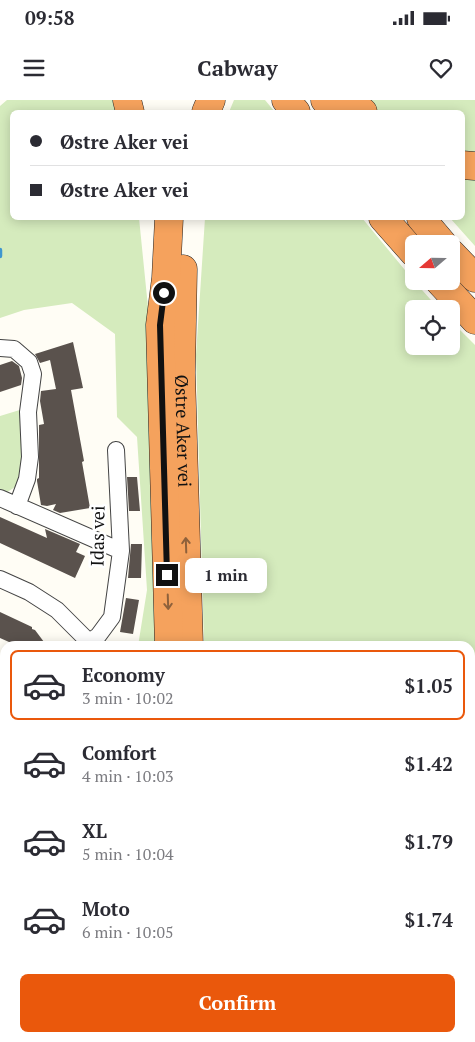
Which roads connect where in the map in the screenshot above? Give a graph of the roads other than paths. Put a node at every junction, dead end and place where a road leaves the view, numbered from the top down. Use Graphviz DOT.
graph roads {
  1 [pos="286,100"];
  2 [pos="325,100"];
  3 [pos="349,100"];
  4 [pos="294,110"];
  5 [pos="333,110"];
  6 [pos="361,110"];
  7 [pos="149,220"];
  8 [pos="169,220"];
  9 [pos="186,220"];
  10 [pos="385,220"];
  11 [pos="423,220"];
  12 [pos="435,235"];
  13 [pos="405,243"];
  14 [pos="460,262"];
  15 [pos="475,278"];
  16 [pos="447,290"];
  17 [pos="475,320"];
  18 [pos="160,325"];
  19 [pos="0,348"];
  20 [pos="116,450"];
  21 [pos="0,498"];
  22 [pos="17,506"];
  23 [pos="122,550"];
  24 [pos="0,579"];
  25 [pos="87,641"];
  26 [pos="93,641"];
  27 [pos="169,641"];
  28 [pos="189,641"];
  1 -- 4 [label="highway"];
  2 -- 5 [label="highway"];
  3 -- 6 [label="highway"];
  7 -- 18 [label="highway"];
  8 -- 18 [label="highway, Østre Aker vei"];
  28 -- 9 [label="highway, Østre Aker vei, one-way"];
  10 -- 13 [label="highway"];
  11 -- 12 [label="highway"];
  14 -- 15 [label="highway"];
  16 -- 17 [label="highway"];
  18 -- 27 [label="highway, Østre Aker vei, one-way"];
  19 -- 22 [label="street"];
  20 -- 23 [label="street, Idas vei"];
  21 -- 22 [label="street"];
  22 -- 23 [label="street"];
  23 -- 26 [label="street, Idas vei"];
  24 -- 25 [label="street, Idas vei"];
}
